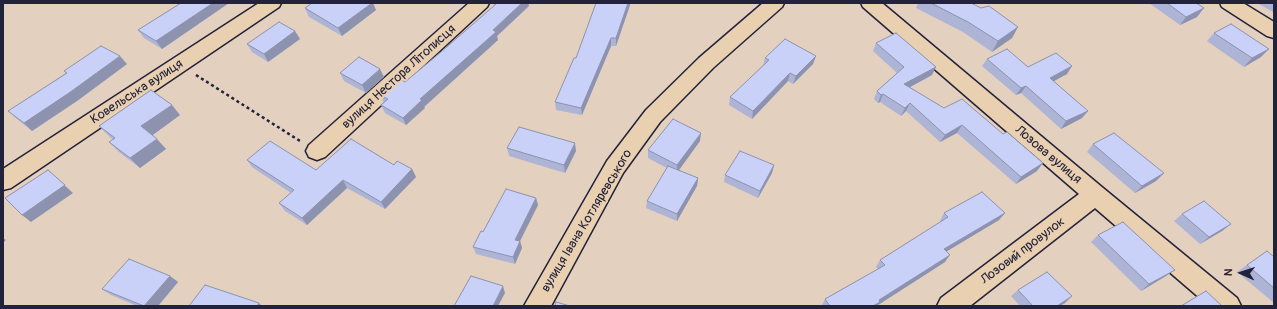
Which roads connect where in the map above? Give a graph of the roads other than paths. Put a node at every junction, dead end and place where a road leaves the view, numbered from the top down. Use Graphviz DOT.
graph roads {
  1 [pos="272,3"];
  2 [pos="480,3"];
  3 [pos="775,3"];
  4 [pos="870,3"];
  5 [pos="1229,3"];
  6 [pos="1274,31"];
  7 [pos="317,151"];
  8 [pos="3,181"];
  9 [pos="1095,195"];
  10 [pos="537,306"];
  11 [pos="950,306"];
  12 [pos="1228,306"];
  1 -- 8 [label="street, Ковельська вулиця"];
  2 -- 7 [label="street, вулиця Нестора Літописця"];
  3 -- 10 [label="street, вулиця Івана Котляревського"];
  4 -- 9 [label="street, Лозова вулиця"];
  5 -- 6 [label="street"];
  9 -- 11 [label="street, Лозовий провулок"];
  9 -- 12 [label="street, Лозова вулиця"];
}
